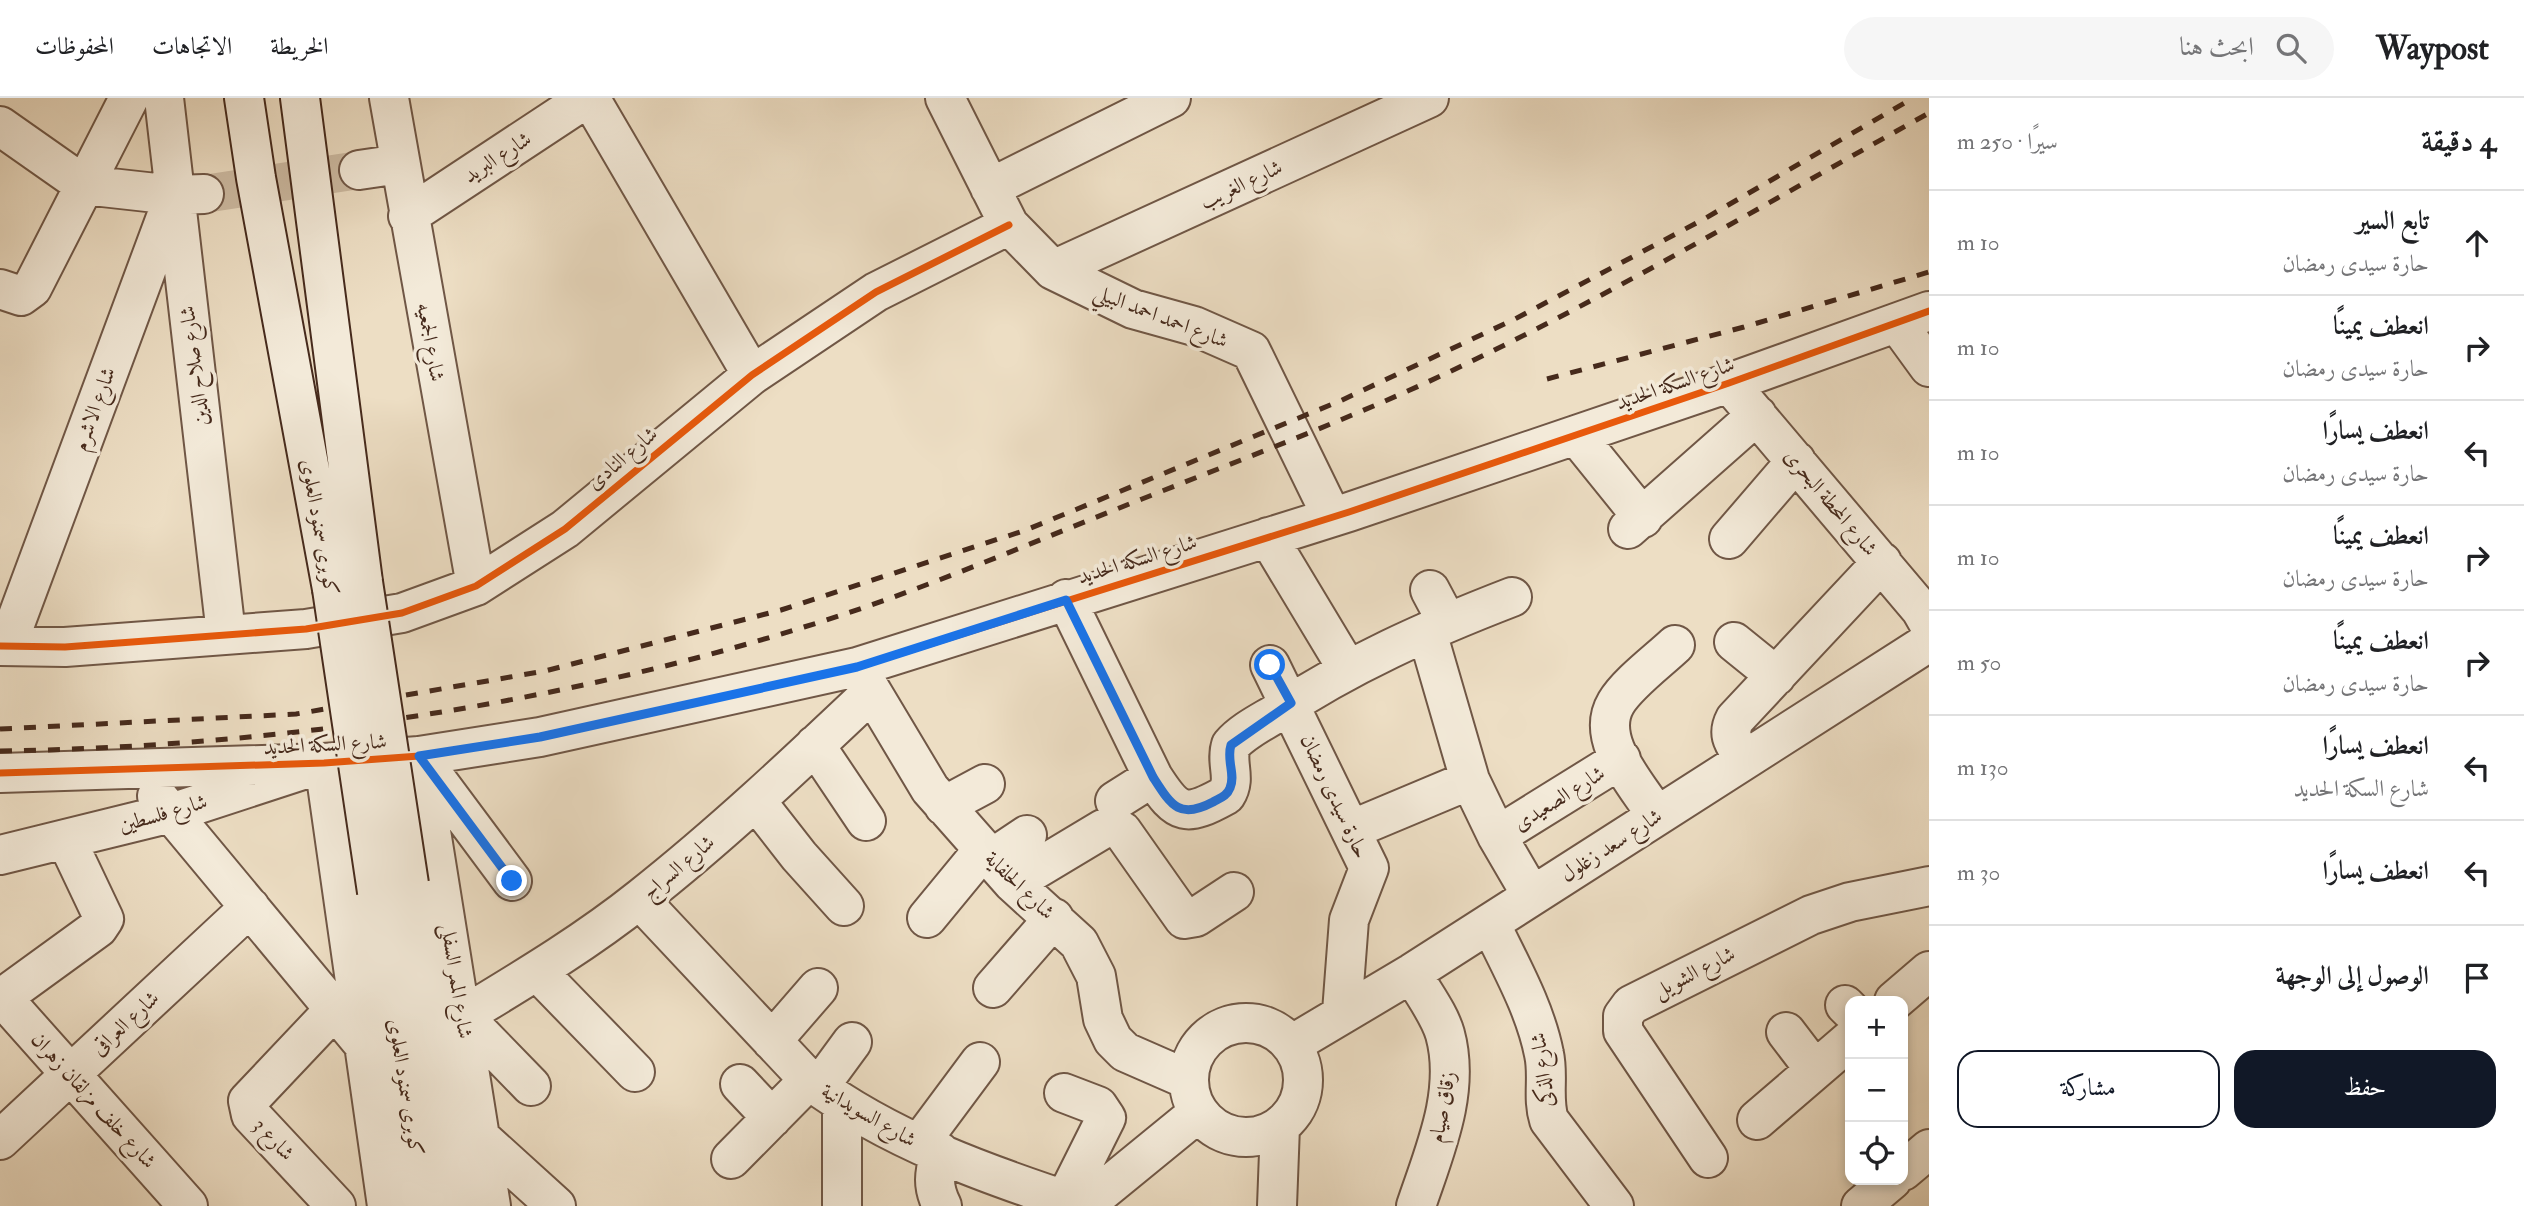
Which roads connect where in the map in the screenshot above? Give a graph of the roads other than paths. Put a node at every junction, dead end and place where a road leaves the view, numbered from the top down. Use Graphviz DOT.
graph roads {
  1 [pos="129,98"];
  2 [pos="164,98"];
  3 [pos="244,98"];
  4 [pos="300,98"];
  5 [pos="389,98"];
  6 [pos="588,98"];
  7 [pos="945,98"];
  8 [pos="1171,98"];
  9 [pos="1411,102"];
  10 [pos="0,125"];
  11 [pos="400,164"];
  12 [pos="359,170"];
  13 [pos="84,185"];
  14 [pos="990,188"];
  15 [pos="189,195"];
  16 [pos="408,216"];
  17 [pos="1009,225"];
  18 [pos="1053,270"];
  19 [pos="11,293"];
  20 [pos="1913,317"];
  21 [pos="1929,367"];
  22 [pos="752,375"];
  23 [pos="1729,383"];
  24 [pos="1757,415"];
  25 [pos="1576,435"];
  26 [pos="1796,461"];
  27 [pos="1332,517"];
  28 [pos="1268,537"];
  29 [pos="1730,539"];
  30 [pos="1882,562"];
  31 [pos="348,585"];
  32 [pos="477,586"];
  33 [pos="1512,597"];
  34 [pos="1066,600"];
  35 [pos="1434,615"];
  36 [pos="1929,624"];
  37 [pos="5,629"];
  38 [pos="226,634"];
  39 [pos="1734,642"];
  40 [pos="1929,642"];
  41 [pos="1675,645"];
  42 [pos="1270,665"];
  43 [pos="1348,670"];
  44 [pos="1776,676"];
  45 [pos="864,680"];
  46 [pos="1291,703"];
  47 [pos="815,746"];
  48 [pos="419,756"];
  49 [pos="1622,759"];
  50 [pos="1744,759"];
  51 [pos="324,763"];
  52 [pos="133,768"];
  53 [pos="0,773"];
  54 [pos="1153,777"];
  55 [pos="1470,780"];
  56 [pos="985,784"];
  57 [pos="1115,800"];
  58 [pos="756,801"];
  59 [pos="944,806"];
  60 [pos="171,813"];
  61 [pos="1657,815"];
  62 [pos="866,821"];
  63 [pos="1353,829"];
  64 [pos="1027,835"];
  65 [pos="1497,836"];
  66 [pos="66,839"];
  67 [pos="0,855"];
  68 [pos="995,864"];
  69 [pos="512,881"];
  70 [pos="1929,886"];
  71 [pos="393,888"];
  72 [pos="1234,892"];
  73 [pos="1532,896"];
  74 [pos="640,900"];
  75 [pos="844,906"];
  76 [pos="250,907"];
  77 [pos="927,918"];
  78 [pos="1054,918"];
  79 [pos="1490,923"];
  80 [pos="537,971"];
  81 [pos="1929,971"];
  82 [pos="1412,973"];
  83 [pos="993,988"];
  84 [pos="818,989"];
  85 [pos="1,996"];
  86 [pos="1900,996"];
  87 [pos="335,1009"];
  88 [pos="1342,1012"];
  89 [pos="463,1016"];
  90 [pos="1845,1024"];
  91 [pos="1786,1032"];
  92 [pos="772,1041"];
  93 [pos="852,1042"];
  94 [pos="1291,1045"];
  95 [pos="365,1046"];
  96 [pos="980,1062"];
  97 [pos="1815,1070"];
  98 [pos="635,1072"];
  99 [pos="71,1073"];
  100 [pos="740,1084"];
  101 [pos="531,1086"];
  102 [pos="823,1090"];
  103 [pos="1064,1093"];
  104 [pos="1194,1096"];
  105 [pos="772,1118"];
  106 [pos="1757,1120"];
  107 [pos="1280,1126"];
  108 [pos="481,1138"];
  109 [pos="0,1140"];
  110 [pos="930,1148"];
  111 [pos="1709,1158"];
  112 [pos="731,1159"];
  113 [pos="1886,1185"];
  114 [pos="1077,1204"];
  115 [pos="188,1206"];
  116 [pos="336,1206"];
  117 [pos="387,1206"];
  118 [pos="424,1206"];
  119 [pos="455,1206"];
  120 [pos="491,1206"];
  121 [pos="556,1206"];
  122 [pos="842,1206"];
  123 [pos="942,1206"];
  124 [pos="1277,1206"];
  125 [pos="1416,1206"];
  126 [pos="1614,1206"];
  127 [pos="1861,1206"];
  1 -- 13 [label="street"];
  2 -- 15 [label="street, شارع صلاح الدين"];
  3 -- 31 [label="street, كوبرى سمنود العلوى"];
  4 -- 31 [label="street, كوبرى سمنود العلوى"];
  5 -- 11 [label="street, شارع الجمعيه"];
  6 -- 16 [label="street, شارع البريد"];
  6 -- 22 [label="street"];
  7 -- 14 [label="street, شارع احمد احمد البيلي"];
  8 -- 14 [label="street"];
  9 -- 18 [label="street, شارع الغريب"];
  10 -- 13 [label="street"];
  11 -- 12 [label="street"];
  11 -- 16 [label="street, شارع الجمعيه"];
  13 -- 15 [label="street"];
  13 -- 19 [label="street"];
  14 -- 17 [label="street, شارع احمد احمد البيلي"];
  15 -- 37 [label="street, شارع الاشرم"];
  15 -- 38 [label="street, شارع صلاح الدين"];
  16 -- 32 [label="street, شارع الجمعيه"];
  17 -- 18 [label="street, شارع احمد احمد البيلي"];
  17 -- 22 [label="street, شارع النادى"];
  18 -- 27 [label="street, شارع احمد احمد البيلي"];
  20 -- 21 [label="street"];
  20 -- 23 [label="street, شارع السكة الحديد"];
  22 -- 32 [label="street, شارع النادى"];
  23 -- 24 [label="street, شارع المحطة البحرى"];
  23 -- 25 [label="street, شارع السكة الحديد"];
  24 -- 25 [label="street"];
  24 -- 26 [label="street, شارع المحطة البحرى"];
  25 -- 27 [label="street, شارع السكة الحديد"];
  26 -- 29 [label="street"];
  26 -- 30 [label="street, شارع المحطة البحرى"];
  27 -- 28 [label="street, شارع السكة الحديد"];
  28 -- 34 [label="street, شارع السكة الحديد"];
  28 -- 43 [label="street"];
  30 -- 36 [label="street, شارع المحطة البحرى"];
  30 -- 44 [label="street"];
  31 -- 71 [label="street, كوبرى سمنود العلوى, bridge"];
  32 -- 38 [label="street, شارع النادى"];
  33 -- 35 [label="street"];
  34 -- 45 [label="street, شارع السكة الحديد"];
  34 -- 54 [label="street"];
  35 -- 43 [label="street"];
  35 -- 55 [label="street"];
  37 -- 38 [label="street"];
  39 -- 44 [label="street"];
  40 -- 50 [label="street, شارع سعد زغلول"];
  41 -- 49 [label="street"];
  42 -- 46 [label="street, حارة سيدى رمضان"];
  43 -- 46 [label="street"];
  44 -- 50 [label="street"];
  45 -- 47 [label="street, شارع السراج"];
  45 -- 48 [label="street, شارع السكة الحديد"];
  45 -- 59 [label="street, شارع الحلفاية"];
  46 -- 54 [label="street"];
  46 -- 63 [label="street, حارة سيدى رمضان"];
  47 -- 58 [label="street, شارع السراج"];
  47 -- 62 [label="street"];
  48 -- 51 [label="street, شارع السكة الحديد"];
  48 -- 69 [label="street"];
  48 -- 89 [label="street, شارع الممر السفلى"];
  49 -- 61 [label="street"];
  49 -- 65 [label="street, شارع الصعيدى"];
  50 -- 61 [label="street, شارع سعد زغلول"];
  51 -- 52 [label="street, شارع السكة الحديد"];
  51 -- 60 [label="street, شارع فلسطين"];
  51 -- 95 [label="street"];
  52 -- 53 [label="street, شارع السكة الحديد"];
  52 -- 60 [label="street"];
  54 -- 57 [label="street"];
  55 -- 63 [label="street"];
  55 -- 65 [label="street"];
  56 -- 59 [label="street"];
  58 -- 74 [label="street, شارع السراج"];
  58 -- 75 [label="street"];
  59 -- 68 [label="street, شارع الحلفاية"];
  60 -- 66 [label="street, شارع فلسطين"];
  60 -- 76 [label="street"];
  61 -- 73 [label="street, شارع سعد زغلول"];
  63 -- 88 [label="street, حارة سيدى رمضان"];
  64 -- 68 [label="street"];
  65 -- 73 [label="street"];
  66 -- 67 [label="street, شارع فلسطين"];
  66 -- 85 [label="street"];
  68 -- 72 [label="street"];
  68 -- 77 [label="street"];
  68 -- 78 [label="street, شارع الحلفاية"];
  70 -- 111 [label="street, شارع الشويل"];
  71 -- 118 [label="street, كوبرى سمنود العلوى"];
  71 -- 119 [label="street, كوبرى سمنود العلوى"];
  73 -- 79 [label="street, شارع سعد زغلول"];
  74 -- 80 [label="street, شارع السراج"];
  74 -- 92 [label="street, شارع السويدانية"];
  76 -- 87 [label="street"];
  76 -- 99 [label="street, شارع العراقى"];
  78 -- 83 [label="street"];
  78 -- 104 [label="street, شارع الحلفاية"];
  79 -- 82 [label="street, شارع سعد زغلول"];
  79 -- 126 [label="street, شارع الذكى"];
  80 -- 89 [label="street, شارع السراج"];
  80 -- 98 [label="street"];
  81 -- 86 [label="street"];
  82 -- 88 [label="street, شارع سعد زغلول"];
  82 -- 125 [label="street, زقاق صيام"];
  84 -- 92 [label="street"];
  85 -- 99 [label="street, شارع خلف مزلقان زهران"];
  87 -- 95 [label="street"];
  87 -- 116 [label="street, شارع 3"];
  88 -- 94 [label="street, شارع سعد زغلول"];
  89 -- 101 [label="street"];
  89 -- 108 [label="street, شارع الممر السفلى"];
  90 -- 97 [label="street"];
  91 -- 97 [label="street"];
  92 -- 102 [label="street, شارع السويدانية"];
  93 -- 102 [label="street"];
  94 -- 104 [label="street"];
  94 -- 107 [label="street"];
  95 -- 117 [label="street"];
  96 -- 110 [label="street"];
  97 -- 106 [label="street"];
  99 -- 109 [label="street, شارع العراقى"];
  99 -- 115 [label="street, شارع خلف مزلقان زهران"];
  100 -- 105 [label="street"];
  102 -- 105 [label="street"];
  102 -- 110 [label="street, شارع السويدانية"];
  102 -- 122 [label="street"];
  103 -- 114 [label="street"];
  104 -- 107 [label="street"];
  104 -- 114 [label="street"];
  105 -- 112 [label="street"];
  107 -- 124 [label="street"];
  108 -- 120 [label="street, شارع الممر السفلى"];
  108 -- 121 [label="street"];
  110 -- 114 [label="street, شارع السويدانية"];
  110 -- 123 [label="street"];
  113 -- 127 [label="street"];
}
